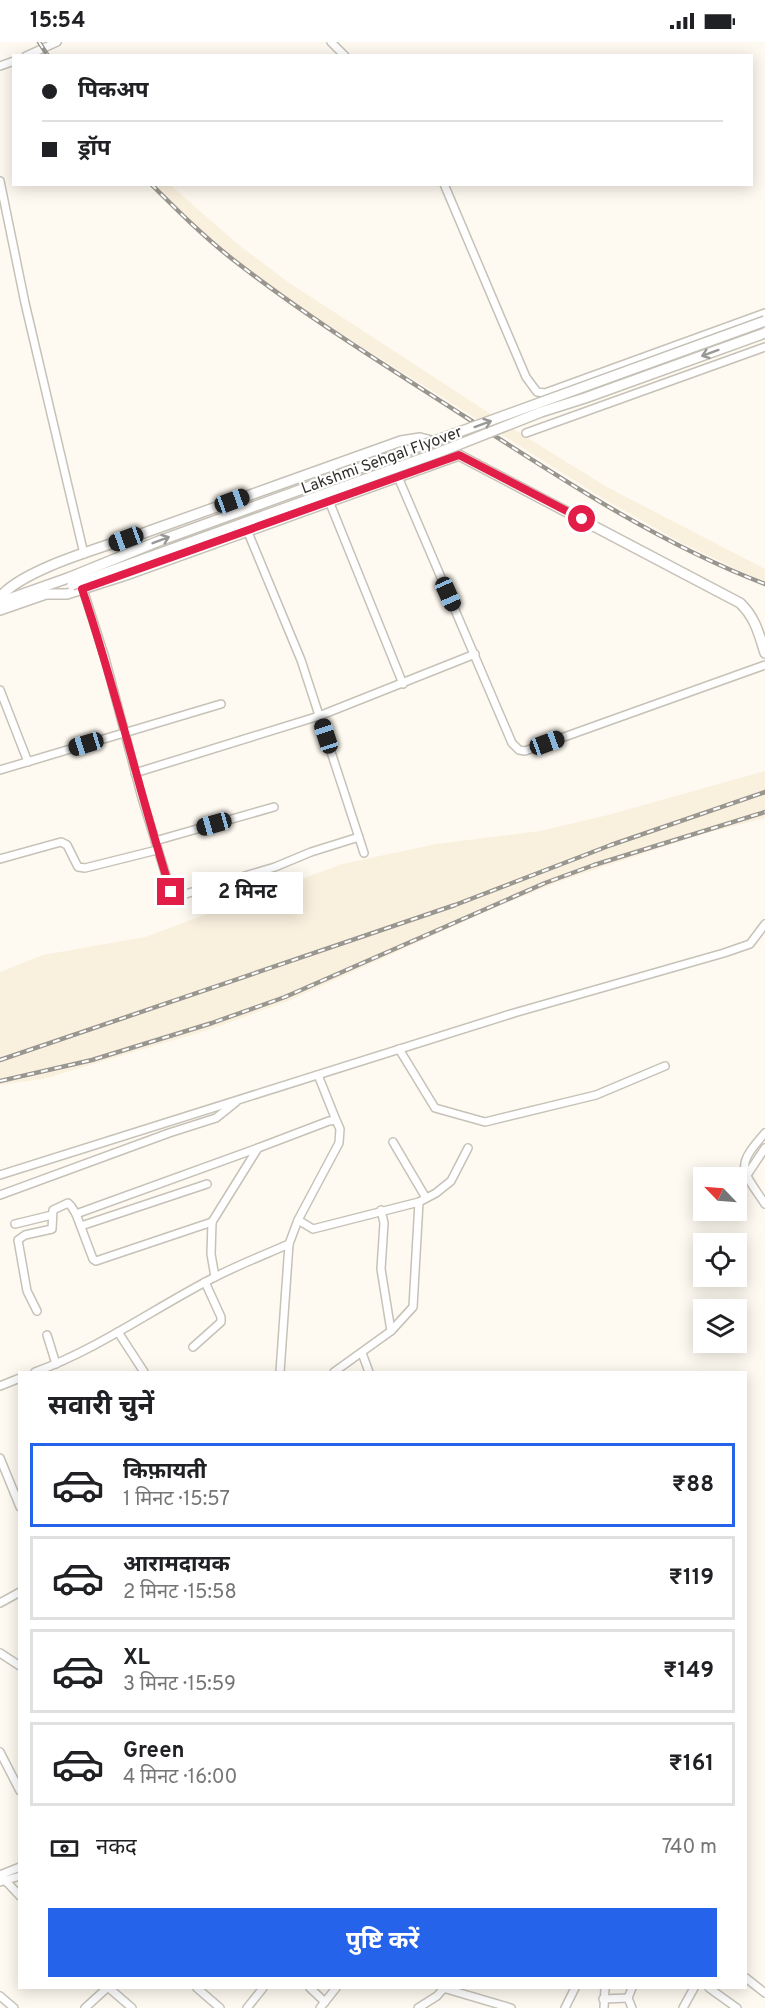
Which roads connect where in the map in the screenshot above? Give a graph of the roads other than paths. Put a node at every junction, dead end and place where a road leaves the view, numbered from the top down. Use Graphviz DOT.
graph roads {
  1 [pos="57,42"];
  2 [pos="331,42"];
  3 [pos="30,54"];
  4 [pos="343,54"];
  5 [pos="0,181"];
  6 [pos="445,186"];
  7 [pos="765,313"];
  8 [pos="765,321"];
  9 [pos="765,333"];
  10 [pos="765,347"];
  11 [pos="526,433"];
  12 [pos="459,455"];
  13 [pos="398,477"];
  14 [pos="329,501"];
  15 [pos="247,530"];
  16 [pos="84,554"];
  17 [pos="70,582"];
  18 [pos="82,589"];
  19 [pos="46,594"];
  20 [pos="0,597"];
  21 [pos="0,602"];
  22 [pos="0,610"];
  23 [pos="765,653"];
  24 [pos="475,654"];
  25 [pos="765,665"];
  26 [pos="403,684"];
  27 [pos="0,690"];
  28 [pos="222,704"];
  29 [pos="319,716"];
  30 [pos="125,733"];
  31 [pos="28,762"];
  32 [pos="0,770"];
  33 [pos="135,773"];
  34 [pos="274,807"];
  35 [pos="359,837"];
  36 [pos="155,841"];
  37 [pos="157,850"];
  38 [pos="364,853"];
  39 [pos="0,859"];
  40 [pos="765,924"];
  41 [pos="399,1049"];
  42 [pos="664,1066"];
  43 [pos="318,1075"];
  44 [pos="239,1100"];
  45 [pos="336,1120"];
  46 [pos="765,1133"];
  47 [pos="393,1142"];
  48 [pos="258,1148"];
  49 [pos="468,1148"];
  50 [pos="765,1149"];
  51 [pos="744,1167"];
  52 [pos="0,1175"];
  53 [pos="747,1175"];
  54 [pos="207,1184"];
  55 [pos="0,1195"];
  56 [pos="423,1200"];
  57 [pos="765,1204"];
  58 [pos="381,1210"];
  59 [pos="75,1214"];
  60 [pos="52,1215"];
  61 [pos="298,1220"];
  62 [pos="212,1222"];
  63 [pos="15,1224"];
  64 [pos="81,1226"];
  65 [pos="289,1244"];
  66 [pos="215,1277"];
  67 [pos="206,1282"];
  68 [pos="36,1311"];
  69 [pos="391,1331"];
  70 [pos="118,1332"];
  71 [pos="47,1335"];
  72 [pos="193,1347"];
  73 [pos="362,1353"];
  74 [pos="56,1364"];
  75 [pos="38,1371"];
  76 [pos="143,1371"];
  77 [pos="280,1371"];
  78 [pos="335,1371"];
  79 [pos="369,1371"];
  80 [pos="18,1379"];
  81 [pos="0,1386"];
  82 [pos="0,1458"];
  83 [pos="18,1488"];
  84 [pos="11,1490"];
  85 [pos="18,1503"];
  86 [pos="18,1593"];
  87 [pos="0,1604"];
  88 [pos="0,1653"];
  89 [pos="18,1665"];
  90 [pos="0,1752"];
  91 [pos="18,1787"];
  92 [pos="18,1869"];
  93 [pos="18,1876"];
  94 [pos="2,1878"];
  95 [pos="18,1894"];
  96 [pos="747,1979"];
  97 [pos="107,1989"];
  98 [pos="109,1989"];
  99 [pos="198,1989"];
  100 [pos="262,1989"];
  101 [pos="311,1989"];
  102 [pos="335,1989"];
  103 [pos="443,1989"];
  104 [pos="447,1989"];
  105 [pos="574,1989"];
  106 [pos="605,1989"];
  107 [pos="632,1989"];
  108 [pos="693,1989"];
  109 [pos="710,1989"];
  110 [pos="765,1993"];
  111 [pos="0,1996"];
  112 [pos="628,1998"];
  113 [pos="603,1999"];
  114 [pos="322,2005"];
  115 [pos="14,2008"];
  116 [pos="85,2008"];
  117 [pos="132,2008"];
  118 [pos="220,2008"];
  119 [pos="247,2008"];
  120 [pos="418,2008"];
  121 [pos="511,2008"];
  122 [pos="565,2008"];
  123 [pos="604,2008"];
  124 [pos="632,2008"];
  125 [pos="683,2008"];
  126 [pos="737,2008"];
  1 -- 3 [label="street"];
  2 -- 4 [label="street"];
  5 -- 16 [label="street"];
  6 -- 7 [label="street"];
  17 -- 8 [label="main road, Lakshmi Sehgal Flyover, one-way, bridge"];
  9 -- 17 [label="main road, Lakshmi Sehgal Flyover, one-way, bridge"];
  10 -- 11 [label="street"];
  12 -- 13 [label="main road"];
  12 -- 16 [label="main road"];
  12 -- 23 [label="main road"];
  13 -- 14 [label="main road"];
  13 -- 24 [label="street"];
  14 -- 15 [label="main road"];
  14 -- 26 [label="street"];
  15 -- 18 [label="main road"];
  15 -- 29 [label="street"];
  16 -- 20 [label="main road"];
  17 -- 19 [label="main road, Lakshmi Sehgal Flyover"];
  17 -- 21 [label="main road, Lakshmi Sehgal Flyover"];
  18 -- 19 [label="main road"];
  18 -- 30 [label="street"];
  19 -- 22 [label="main road"];
  24 -- 25 [label="street"];
  24 -- 26 [label="street"];
  26 -- 29 [label="street"];
  27 -- 31 [label="street"];
  28 -- 30 [label="street"];
  29 -- 33 [label="street"];
  29 -- 35 [label="street"];
  30 -- 31 [label="street"];
  30 -- 33 [label="street"];
  31 -- 32 [label="street"];
  33 -- 36 [label="street"];
  34 -- 36 [label="street"];
  35 -- 37 [label="street"];
  35 -- 38 [label="street"];
  36 -- 37 [label="street"];
  37 -- 39 [label="street"];
  40 -- 41 [label="street"];
  41 -- 42 [label="street"];
  41 -- 43 [label="street"];
  43 -- 44 [label="street"];
  43 -- 45 [label="street"];
  44 -- 52 [label="street"];
  44 -- 55 [label="street"];
  45 -- 48 [label="street"];
  45 -- 61 [label="street"];
  46 -- 51 [label="street"];
  47 -- 56 [label="street"];
  48 -- 59 [label="street"];
  48 -- 62 [label="street"];
  49 -- 56 [label="street"];
  50 -- 53 [label="street"];
  53 -- 57 [label="street"];
  54 -- 64 [label="street"];
  56 -- 58 [label="street"];
  56 -- 69 [label="street"];
  58 -- 61 [label="street"];
  58 -- 69 [label="street"];
  59 -- 60 [label="street"];
  59 -- 64 [label="street"];
  60 -- 63 [label="street"];
  60 -- 68 [label="street"];
  61 -- 65 [label="street"];
  62 -- 64 [label="street"];
  62 -- 66 [label="street"];
  65 -- 66 [label="street"];
  65 -- 77 [label="street"];
  66 -- 67 [label="street"];
  67 -- 70 [label="street"];
  67 -- 72 [label="street"];
  69 -- 73 [label="street"];
  70 -- 74 [label="street"];
  70 -- 76 [label="street"];
  71 -- 74 [label="street"];
  73 -- 78 [label="street"];
  73 -- 79 [label="street"];
  74 -- 75 [label="street"];
  80 -- 81 [label="street"];
  82 -- 84 [label="street"];
  83 -- 84 [label="street"];
  84 -- 85 [label="street"];
  86 -- 87 [label="street"];
  88 -- 89 [label="street"];
  90 -- 91 [label="street"];
  92 -- 94 [label="street"];
  93 -- 94 [label="street"];
  94 -- 95 [label="street"];
  96 -- 110 [label="street"];
  97 -- 116 [label="street"];
  98 -- 117 [label="street"];
  99 -- 118 [label="street"];
  100 -- 119 [label="street"];
  101 -- 114 [label="street"];
  102 -- 114 [label="street"];
  103 -- 120 [label="street"];
  104 -- 121 [label="street"];
  105 -- 122 [label="street"];
  106 -- 113 [label="street"];
  107 -- 112 [label="street"];
  108 -- 125 [label="street"];
  109 -- 126 [label="street"];
  111 -- 115 [label="street"];
  112 -- 113 [label="street"];
  112 -- 124 [label="street"];
  113 -- 123 [label="street"];
}
